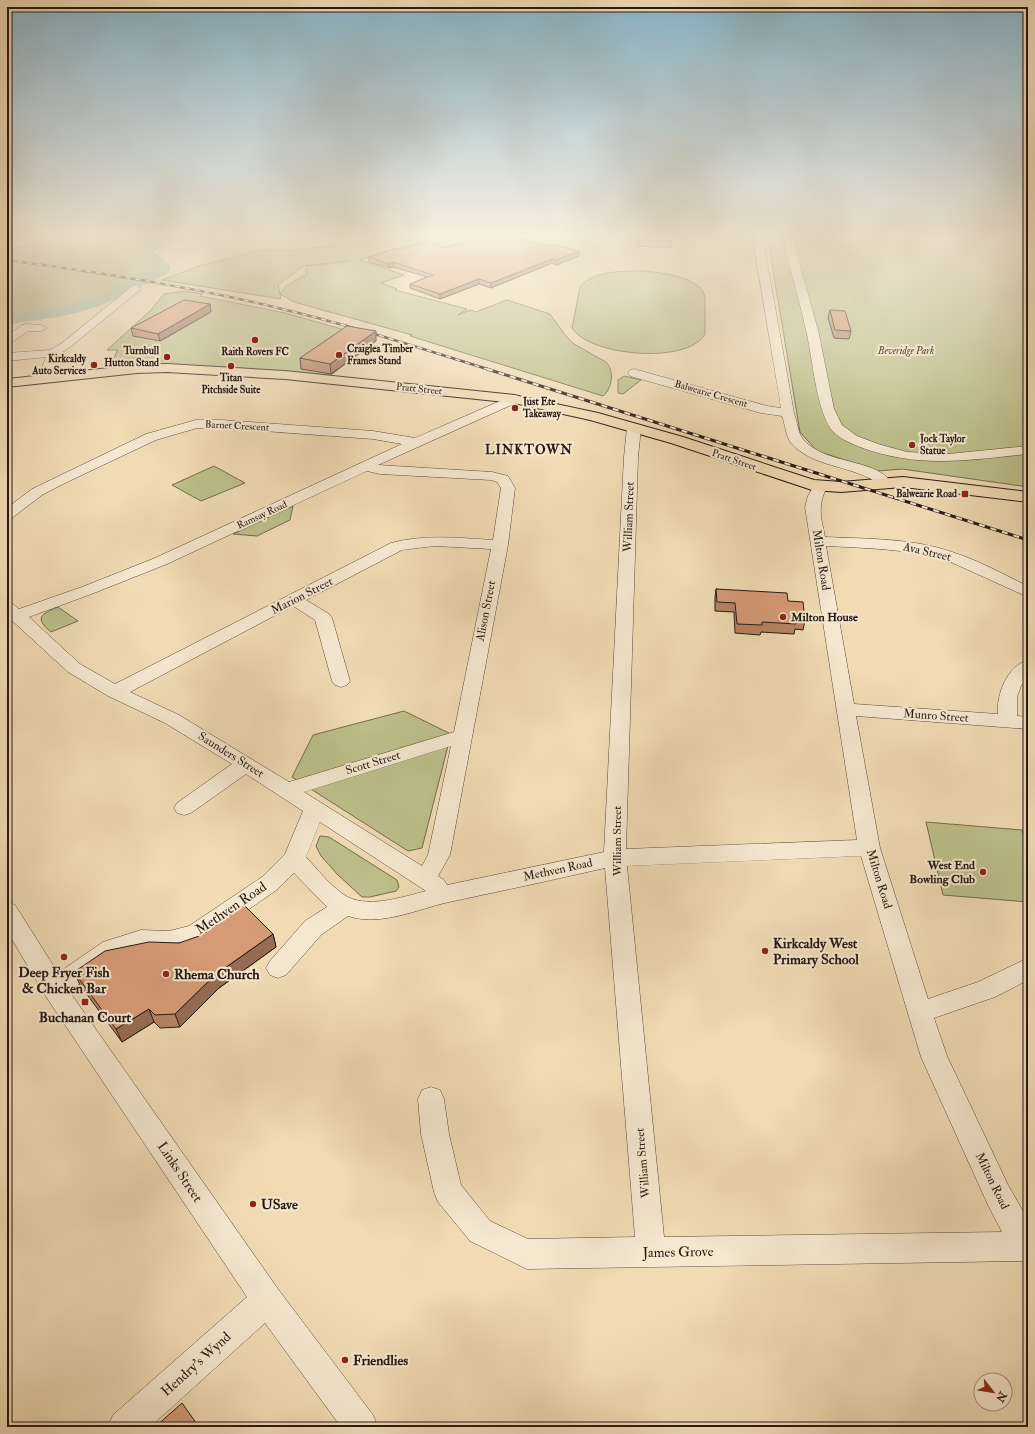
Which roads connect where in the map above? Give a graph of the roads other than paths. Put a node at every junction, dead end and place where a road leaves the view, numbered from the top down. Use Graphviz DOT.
graph roads {
  1 [pos="120,301"];
  2 [pos="769,301"];
  3 [pos="804,301"];
  4 [pos="41,328"];
  5 [pos="7,341"];
  6 [pos="53,353"];
  7 [pos="7,357"];
  8 [pos="634,373"];
  9 [pos="44,380"];
  10 [pos="7,383"];
  11 [pos="514,400"];
  12 [pos="788,413"];
  13 [pos="634,428"];
  14 [pos="417,442"];
  15 [pos="1028,450"];
  16 [pos="365,466"];
  17 [pos="884,482"];
  18 [pos="820,487"];
  19 [pos="1028,497"];
  20 [pos="7,515"];
  21 [pos="818,541"];
  22 [pos="500,545"];
  23 [pos="1028,592"];
  24 [pos="296,600"];
  25 [pos="12,611"];
  26 [pos="1028,666"];
  27 [pos="341,682"];
  28 [pos="115,692"];
  29 [pos="845,709"];
  30 [pos="1008,721"];
  31 [pos="1028,723"];
  32 [pos="461,736"];
  33 [pos="246,764"];
  34 [pos="286,790"];
  35 [pos="184,808"];
  36 [pos="315,808"];
  37 [pos="869,848"];
  38 [pos="615,858"];
  39 [pos="294,859"];
  40 [pos="426,879"];
  41 [pos="447,894"];
  42 [pos="346,906"];
  43 [pos="7,911"];
  44 [pos="278,968"];
  45 [pos="1028,968"];
  46 [pos="54,988"];
  47 [pos="921,1012"];
  48 [pos="431,1098"];
  49 [pos="1027,1247"];
  50 [pos="651,1253"];
  51 [pos="267,1300"];
  52 [pos="125,1427"];
  53 [pos="361,1427"];
  1 -- 6 [label="street"];
  2 -- 12 [label="street"];
  3 -- 15 [label="street"];
  4 -- 5 [label="street"];
  6 -- 7 [label="street"];
  6 -- 9 [label="street"];
  8 -- 12 [label="street, Balwearie Crescent"];
  9 -- 10 [label="main road, Pratt Street"];
  9 -- 11 [label="main road, Pratt Street"];
  11 -- 13 [label="main road, Pratt Street"];
  11 -- 14 [label="street, Ramsay Road"];
  12 -- 17 [label="street"];
  13 -- 18 [label="main road, Pratt Street"];
  13 -- 38 [label="street, William Street"];
  14 -- 16 [label="street, Ramsay Road"];
  14 -- 20 [label="street, Barnet Crescent"];
  16 -- 22 [label="street, Alison Street"];
  16 -- 25 [label="street, Ramsay Road"];
  17 -- 18 [label="main road, Pratt Street"];
  17 -- 19 [label="main road, Pratt Street"];
  18 -- 21 [label="street, Milton Road"];
  21 -- 23 [label="street, Ava Street"];
  21 -- 29 [label="street, Milton Road"];
  22 -- 24 [label="street, Marion Street"];
  22 -- 32 [label="street, Alison Street"];
  24 -- 27 [label="street"];
  24 -- 28 [label="street, Marion Street"];
  25 -- 28 [label="street, Saunders Street"];
  26 -- 30 [label="street"];
  28 -- 33 [label="street, Saunders Street"];
  29 -- 30 [label="street, Munro Street"];
  29 -- 37 [label="street, Milton Road"];
  30 -- 31 [label="street, Munro Street"];
  32 -- 34 [label="street, Scott Street"];
  32 -- 40 [label="street, Alison Street"];
  33 -- 34 [label="street, Saunders Street"];
  33 -- 35 [label="street"];
  34 -- 36 [label="street, Saunders Street"];
  36 -- 39 [label="street, Methven Road"];
  36 -- 40 [label="street, Saunders Street"];
  37 -- 38 [label="street, Methven Road"];
  37 -- 47 [label="street, Milton Road"];
  38 -- 41 [label="street, Methven Road"];
  38 -- 50 [label="street, William Street"];
  39 -- 42 [label="street, Methven Road"];
  39 -- 46 [label="street, Methven Road"];
  40 -- 41 [label="street, Saunders Street"];
  41 -- 42 [label="street, Methven Road"];
  42 -- 44 [label="street"];
  43 -- 46 [label="street, Links Street"];
  45 -- 47 [label="street"];
  46 -- 51 [label="street, Links Street"];
  47 -- 49 [label="street, Milton Road"];
  48 -- 50 [label="street, James Grove"];
  49 -- 50 [label="street, James Grove"];
  51 -- 52 [label="street, Hendry's Wynd"];
  51 -- 53 [label="street, Links Street"];
}
